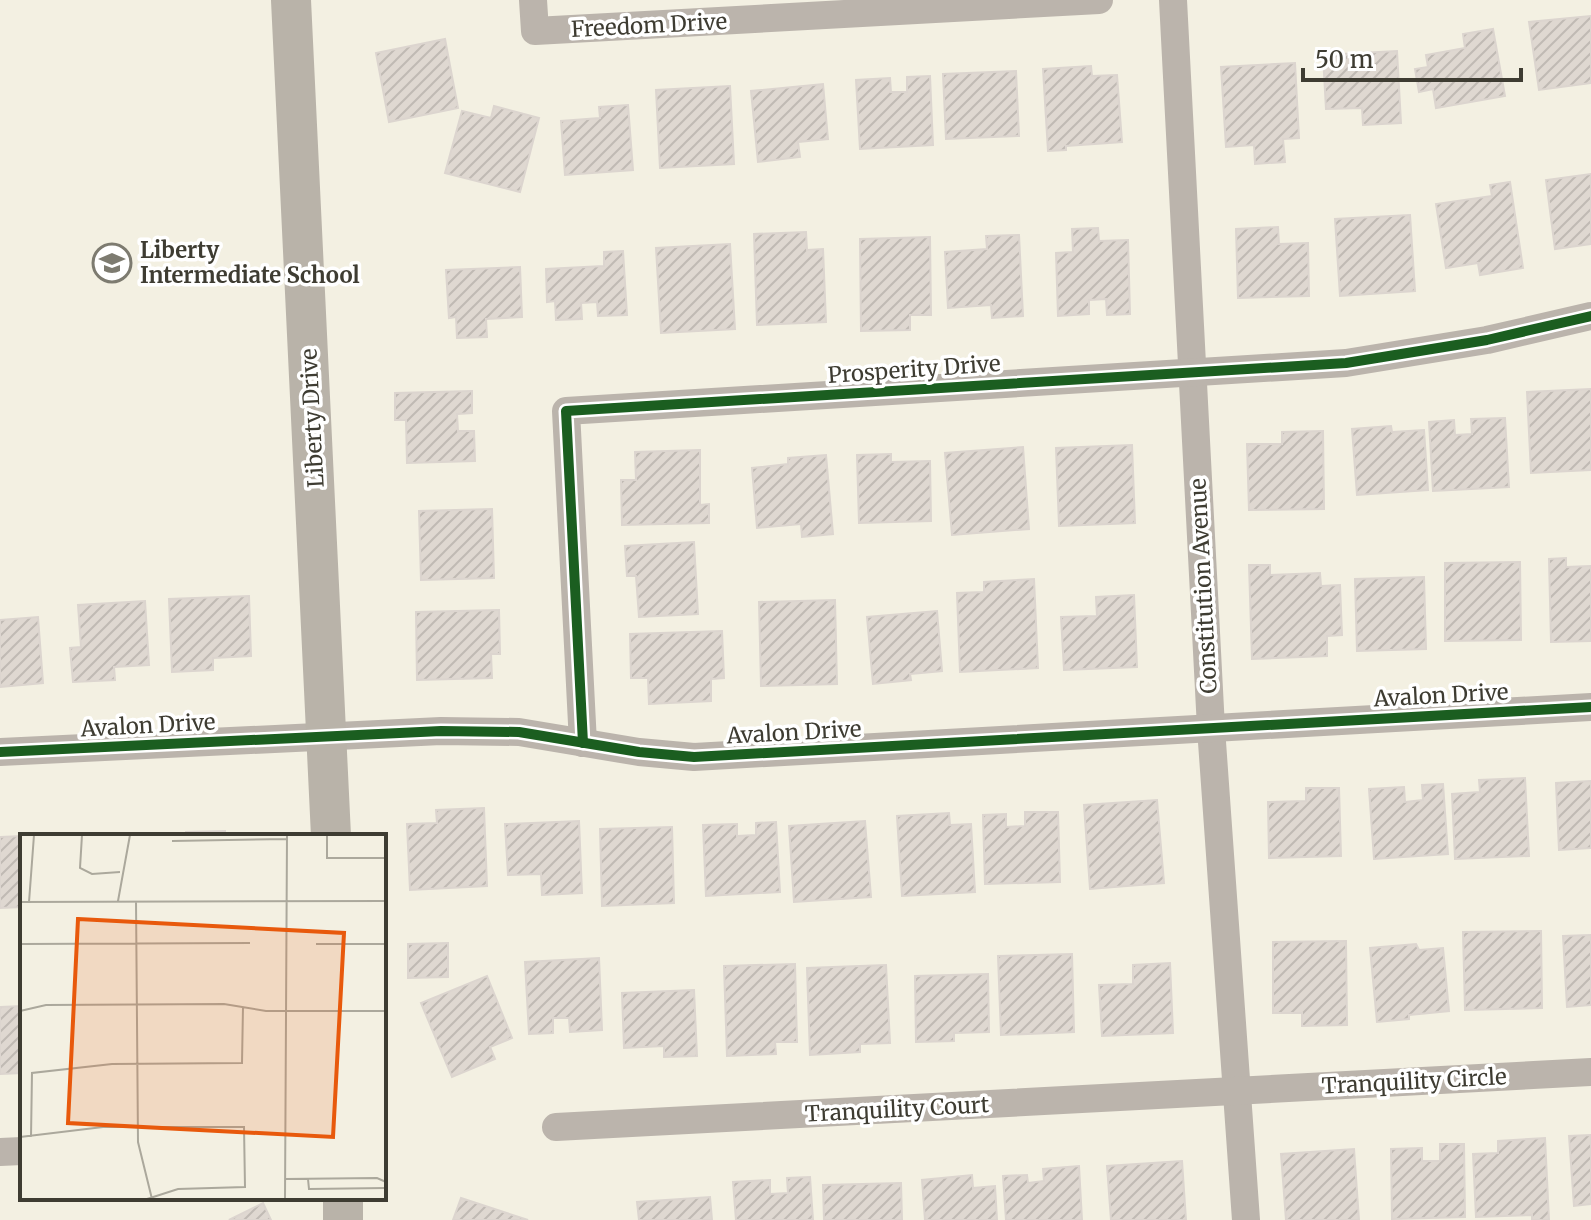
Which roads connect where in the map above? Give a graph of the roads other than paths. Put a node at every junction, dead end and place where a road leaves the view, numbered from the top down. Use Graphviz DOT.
graph roads {
  1 [pos="291,0"];
  2 [pos="533,0"];
  3 [pos="1099,0"];
  4 [pos="1173,0"];
  5 [pos="1591,316"];
  6 [pos="1192,372"];
  7 [pos="1591,707"];
  8 [pos="1211,728"];
  9 [pos="328,736"];
  10 [pos="583,743"];
  11 [pos="0,752"];
  12 [pos="331,834"];
  13 [pos="1591,1072"];
  14 [pos="1238,1091"];
  15 [pos="556,1127"];
  16 [pos="20,1151"];
  17 [pos="0,1152"];
  18 [pos="1246,1220"];
  1 -- 9 [label="street, Liberty Drive"];
  2 -- 3 [label="street, Freedom Drive"];
  4 -- 6 [label="street, Constitution Avenue"];
  5 -- 6 [label="street, Prosperity Drive"];
  6 -- 8 [label="street, Constitution Avenue"];
  6 -- 10 [label="street, Prosperity Drive"];
  7 -- 8 [label="street, Avalon Drive"];
  8 -- 10 [label="street, Avalon Drive"];
  8 -- 14 [label="street, Constitution Avenue"];
  9 -- 10 [label="street, Avalon Drive"];
  9 -- 11 [label="street, Avalon Drive"];
  9 -- 12 [label="street, Liberty Drive"];
  13 -- 14 [label="street, Tranquility Circle"];
  14 -- 15 [label="street, Tranquility Court"];
  14 -- 18 [label="street, Constitution Avenue"];
  16 -- 17 [label="street"];
}
